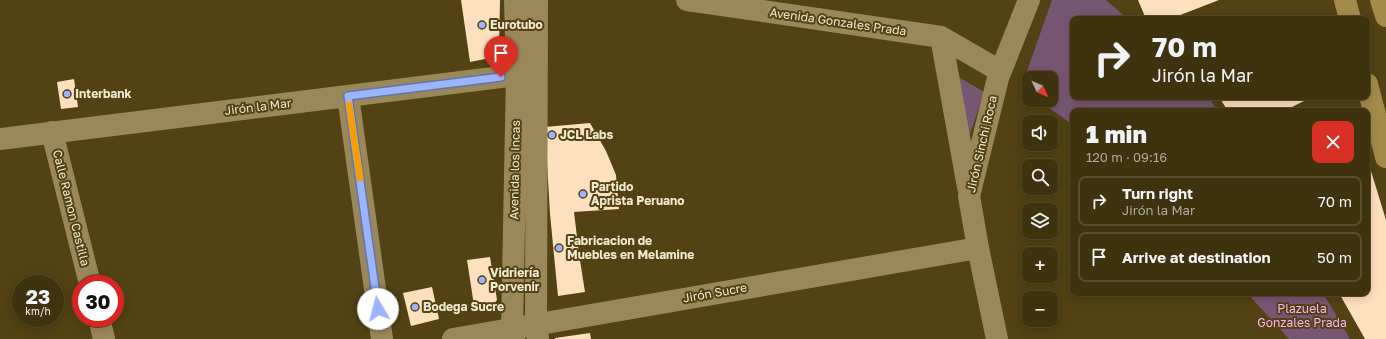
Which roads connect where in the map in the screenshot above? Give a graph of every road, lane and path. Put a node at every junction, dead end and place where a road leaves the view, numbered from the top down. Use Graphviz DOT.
graph roads {
  1 [pos="515,0"];
  2 [pos="538,0"];
  3 [pos="687,0"];
  4 [pos="1029,0"];
  5 [pos="1345,0"];
  6 [pos="1381,0"];
  7 [pos="1349,16"];
  8 [pos="1386,16"];
  9 [pos="941,37"];
  10 [pos="1000,71"];
  11 [pos="517,75"];
  12 [pos="348,96"];
  13 [pos="1370,96"];
  14 [pos="52,132"];
  15 [pos="0,139"];
  16 [pos="1386,157"];
  17 [pos="969,196"];
  18 [pos="978,248"];
  19 [pos="88,275"];
  20 [pos="101,327"];
  21 [pos="537,332"];
  22 [pos="513,334"];
  23 [pos="104,339"];
  24 [pos="382,339"];
  25 [pos="453,339"];
  26 [pos="997,339"];
  1 -- 11 [label="street, Avenida los Incas"];
  2 -- 21 [label="street, Avenida los Incas"];
  3 -- 9 [label="street, Avenida Gonzales Prada"];
  4 -- 10 [label="street, Jirón Sinchi Roca"];
  5 -- 7 [label="main road"];
  6 -- 8 [label="main road"];
  9 -- 10 [label="street, Avenida Gonzales Prada"];
  9 -- 17 [label="street"];
  10 -- 17 [label="street, Jirón Sinchi Roca"];
  11 -- 12 [label="street, Jirón la Mar"];
  11 -- 22 [label="street, Avenida los Incas"];
  12 -- 14 [label="street, Jirón la Mar"];
  12 -- 24 [label="street"];
  13 -- 16 [label="main road"];
  14 -- 15 [label="street, Jirón la Mar"];
  14 -- 19 [label="street, Calle Ramon Castilla"];
  17 -- 18 [label="street, Jirón Sinchi Roca"];
  18 -- 21 [label="street, Jirón Sucre"];
  18 -- 26 [label="street, Jirón Sinchi Roca"];
  20 -- 23 [label="street"];
  21 -- 22 [label="street, Jirón Sucre"];
  22 -- 25 [label="street, Jirón Sucre"];
}
